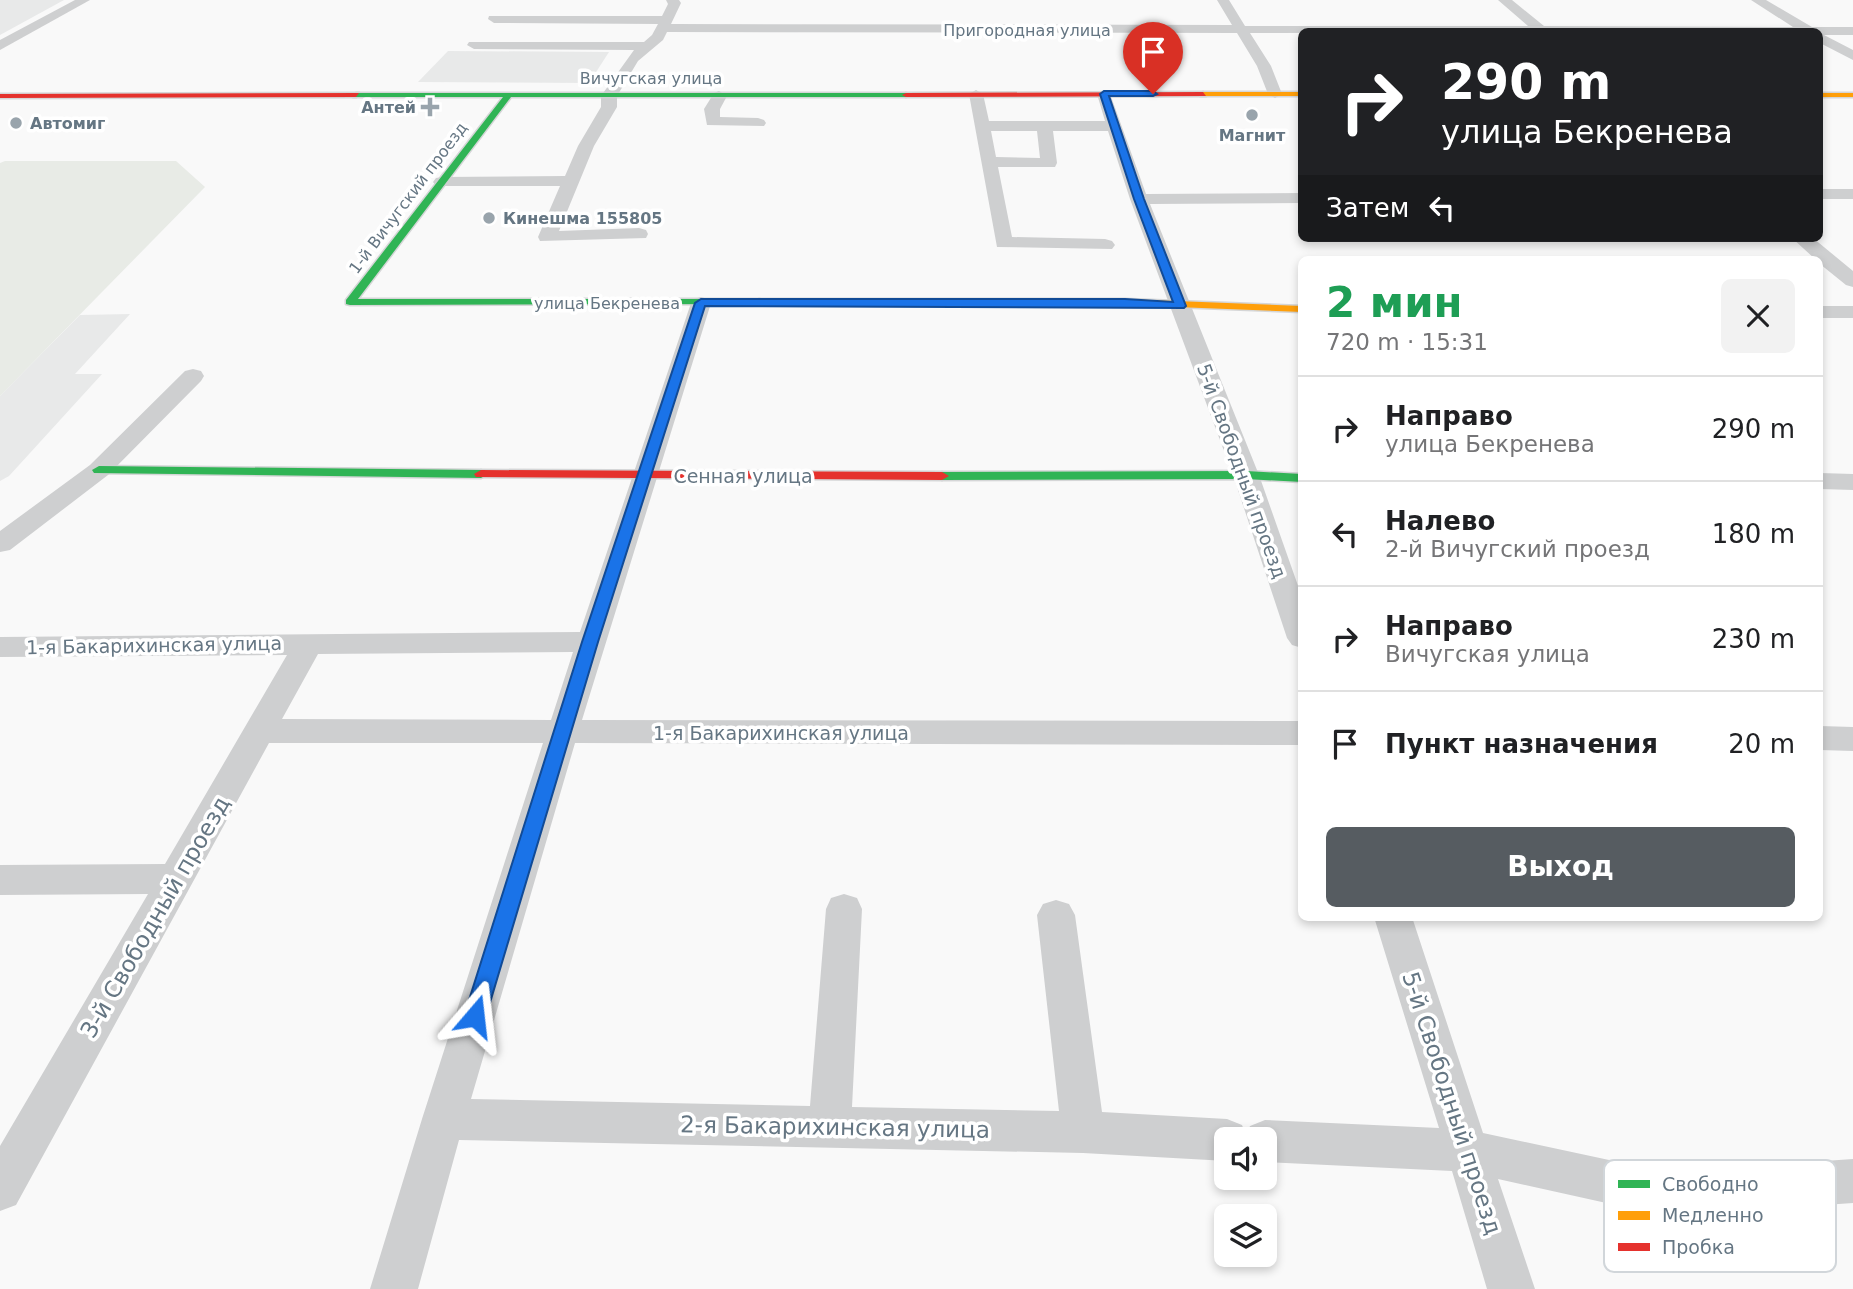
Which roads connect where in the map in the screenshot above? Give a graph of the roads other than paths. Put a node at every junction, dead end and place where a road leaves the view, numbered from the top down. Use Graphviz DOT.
graph roads {
  1 [pos="84,0"];
  2 [pos="672,0"];
  3 [pos="1223,0"];
  4 [pos="1504,0"];
  5 [pos="1757,0"];
  6 [pos="494,19"];
  7 [pos="665,24"];
  8 [pos="1538,28"];
  9 [pos="1804,28"];
  10 [pos="1823,31"];
  11 [pos="1853,31"];
  12 [pos="1242,32"];
  13 [pos="1298,32"];
  14 [pos="1823,40"];
  15 [pos="474,44"];
  16 [pos="0,46"];
  17 [pos="647,46"];
  18 [pos="1853,56"];
  19 [pos="976,94"];
  20 [pos="1104,94"];
  21 [pos="1275,94"];
  22 [pos="1298,94"];
  23 [pos="1823,95"];
  24 [pos="1853,95"];
  25 [pos="0,96"];
  26 [pos="508,96"];
  27 [pos="608,96"];
  28 [pos="719,96"];
  29 [pos="758,123"];
  30 [pos="982,126"];
  31 [pos="1044,126"];
  32 [pos="1115,126"];
  33 [pos="989,162"];
  34 [pos="570,181"];
  35 [pos="442,182"];
  36 [pos="1823,194"];
  37 [pos="1853,194"];
  38 [pos="1298,198"];
  39 [pos="1139,199"];
  40 [pos="639,234"];
  41 [pos="1806,242"];
  42 [pos="1105,245"];
  43 [pos="1823,256"];
  44 [pos="1823,256"];
  45 [pos="1853,281"];
  46 [pos="374,303"];
  47 [pos="701,303"];
  48 [pos="1180,306"];
  49 [pos="1298,309"];
  50 [pos="1823,312"];
  51 [pos="1853,312"];
  52 [pos="192,376"];
  53 [pos="99,470"];
  54 [pos="1247,475"];
  55 [pos="644,476"];
  56 [pos="1298,478"];
  57 [pos="1823,481"];
  58 [pos="1853,482"];
  59 [pos="0,544"];
  60 [pos="1298,626"];
  61 [pos="590,642"];
  62 [pos="309,643"];
  63 [pos="0,647"];
  64 [pos="259,732"];
  65 [pos="564,733"];
  66 [pos="1298,733"];
  67 [pos="1823,738"];
  68 [pos="1853,738"];
  69 [pos="176,879"];
  70 [pos="0,880"];
  71 [pos="844,909"];
  72 [pos="1056,915"];
  73 [pos="1394,921"];
  74 [pos="443,1119"];
  75 [pos="830,1128"];
  76 [pos="1083,1132"];
  77 [pos="1214,1139"];
  78 [pos="1277,1142"];
  79 [pos="1467,1152"];
  80 [pos="1604,1181"];
  81 [pos="0,1189"];
  82 [pos="394,1289"];
  83 [pos="1511,1289"];
  1 -- 16 [label="street"];
  2 -- 7 [label="street"];
  3 -- 12 [label="street"];
  4 -- 8 [label="street"];
  5 -- 9 [label="street"];
  6 -- 7 [label="street, Пригородная улица"];
  7 -- 12 [label="street, Пригородная улица"];
  7 -- 17 [label="street"];
  10 -- 11 [label="street, Пригородная улица"];
  12 -- 13 [label="street, Пригородная улица"];
  12 -- 21 [label="street"];
  14 -- 18 [label="street"];
  15 -- 17 [label="street"];
  17 -- 27 [label="street"];
  19 -- 20 [label="street, Вичугская улица"];
  19 -- 28 [label="street, Вичугская улица"];
  19 -- 30 [label="street"];
  20 -- 21 [label="street, Вичугская улица"];
  20 -- 32 [label="street, 5-й Свободный проезд"];
  21 -- 22 [label="street, Вичугская улица"];
  23 -- 24 [label="street"];
  25 -- 26 [label="street, Вичугская улица"];
  26 -- 27 [label="street, Вичугская улица"];
  26 -- 35 [label="street, 1-й Вичугский проезд"];
  27 -- 28 [label="street, Вичугская улица"];
  27 -- 34 [label="street"];
  28 -- 29 [label="street"];
  30 -- 31 [label="street"];
  30 -- 33 [label="street"];
  31 -- 32 [label="street"];
  31 -- 33 [label="street"];
  32 -- 39 [label="street, 5-й Свободный проезд"];
  33 -- 42 [label="street"];
  34 -- 35 [label="street"];
  34 -- 40 [label="street"];
  35 -- 46 [label="street, 1-й Вичугский проезд"];
  36 -- 37 [label="street"];
  38 -- 39 [label="street"];
  39 -- 48 [label="street, 5-й Свободный проезд"];
  41 -- 44 [label="street"];
  43 -- 45 [label="street"];
  46 -- 47 [label="street, улица Бекренева"];
  47 -- 48 [label="street, улица Бекренева"];
  47 -- 55 [label="street"];
  48 -- 49 [label="street, улица Бекренева"];
  48 -- 54 [label="street, 5-й Свободный проезд"];
  50 -- 51 [label="street"];
  52 -- 53 [label="street"];
  53 -- 55 [label="street, Сенная улица"];
  53 -- 59 [label="street"];
  54 -- 55 [label="street, Сенная улица"];
  54 -- 56 [label="street, Сенная улица"];
  54 -- 60 [label="street, 5-й Свободный проезд"];
  55 -- 61 [label="street"];
  57 -- 58 [label="street"];
  61 -- 62 [label="street, 1-я Бакарихинская улица"];
  61 -- 65 [label="street"];
  62 -- 63 [label="street, 1-я Бакарихинская улица"];
  62 -- 64 [label="street, 3-й Свободный проезд"];
  64 -- 65 [label="street, 1-я Бакарихинская улица"];
  64 -- 69 [label="street, 3-й Свободный проезд"];
  65 -- 66 [label="street, 1-я Бакарихинская улица"];
  65 -- 74 [label="street"];
  67 -- 68 [label="street"];
  69 -- 70 [label="street"];
  69 -- 81 [label="street, 3-й Свободный проезд"];
  71 -- 75 [label="street"];
  72 -- 76 [label="street"];
  73 -- 79 [label="street, 5-й Свободный проезд"];
  74 -- 75 [label="street, 2-я Бакарихинская улица"];
  74 -- 82 [label="street"];
  75 -- 76 [label="street, 2-я Бакарихинская улица"];
  76 -- 77 [label="street, 2-я Бакарихинская улица"];
  78 -- 79 [label="street"];
  79 -- 80 [label="street"];
  79 -- 83 [label="street, 5-й Свободный проезд"];
}
